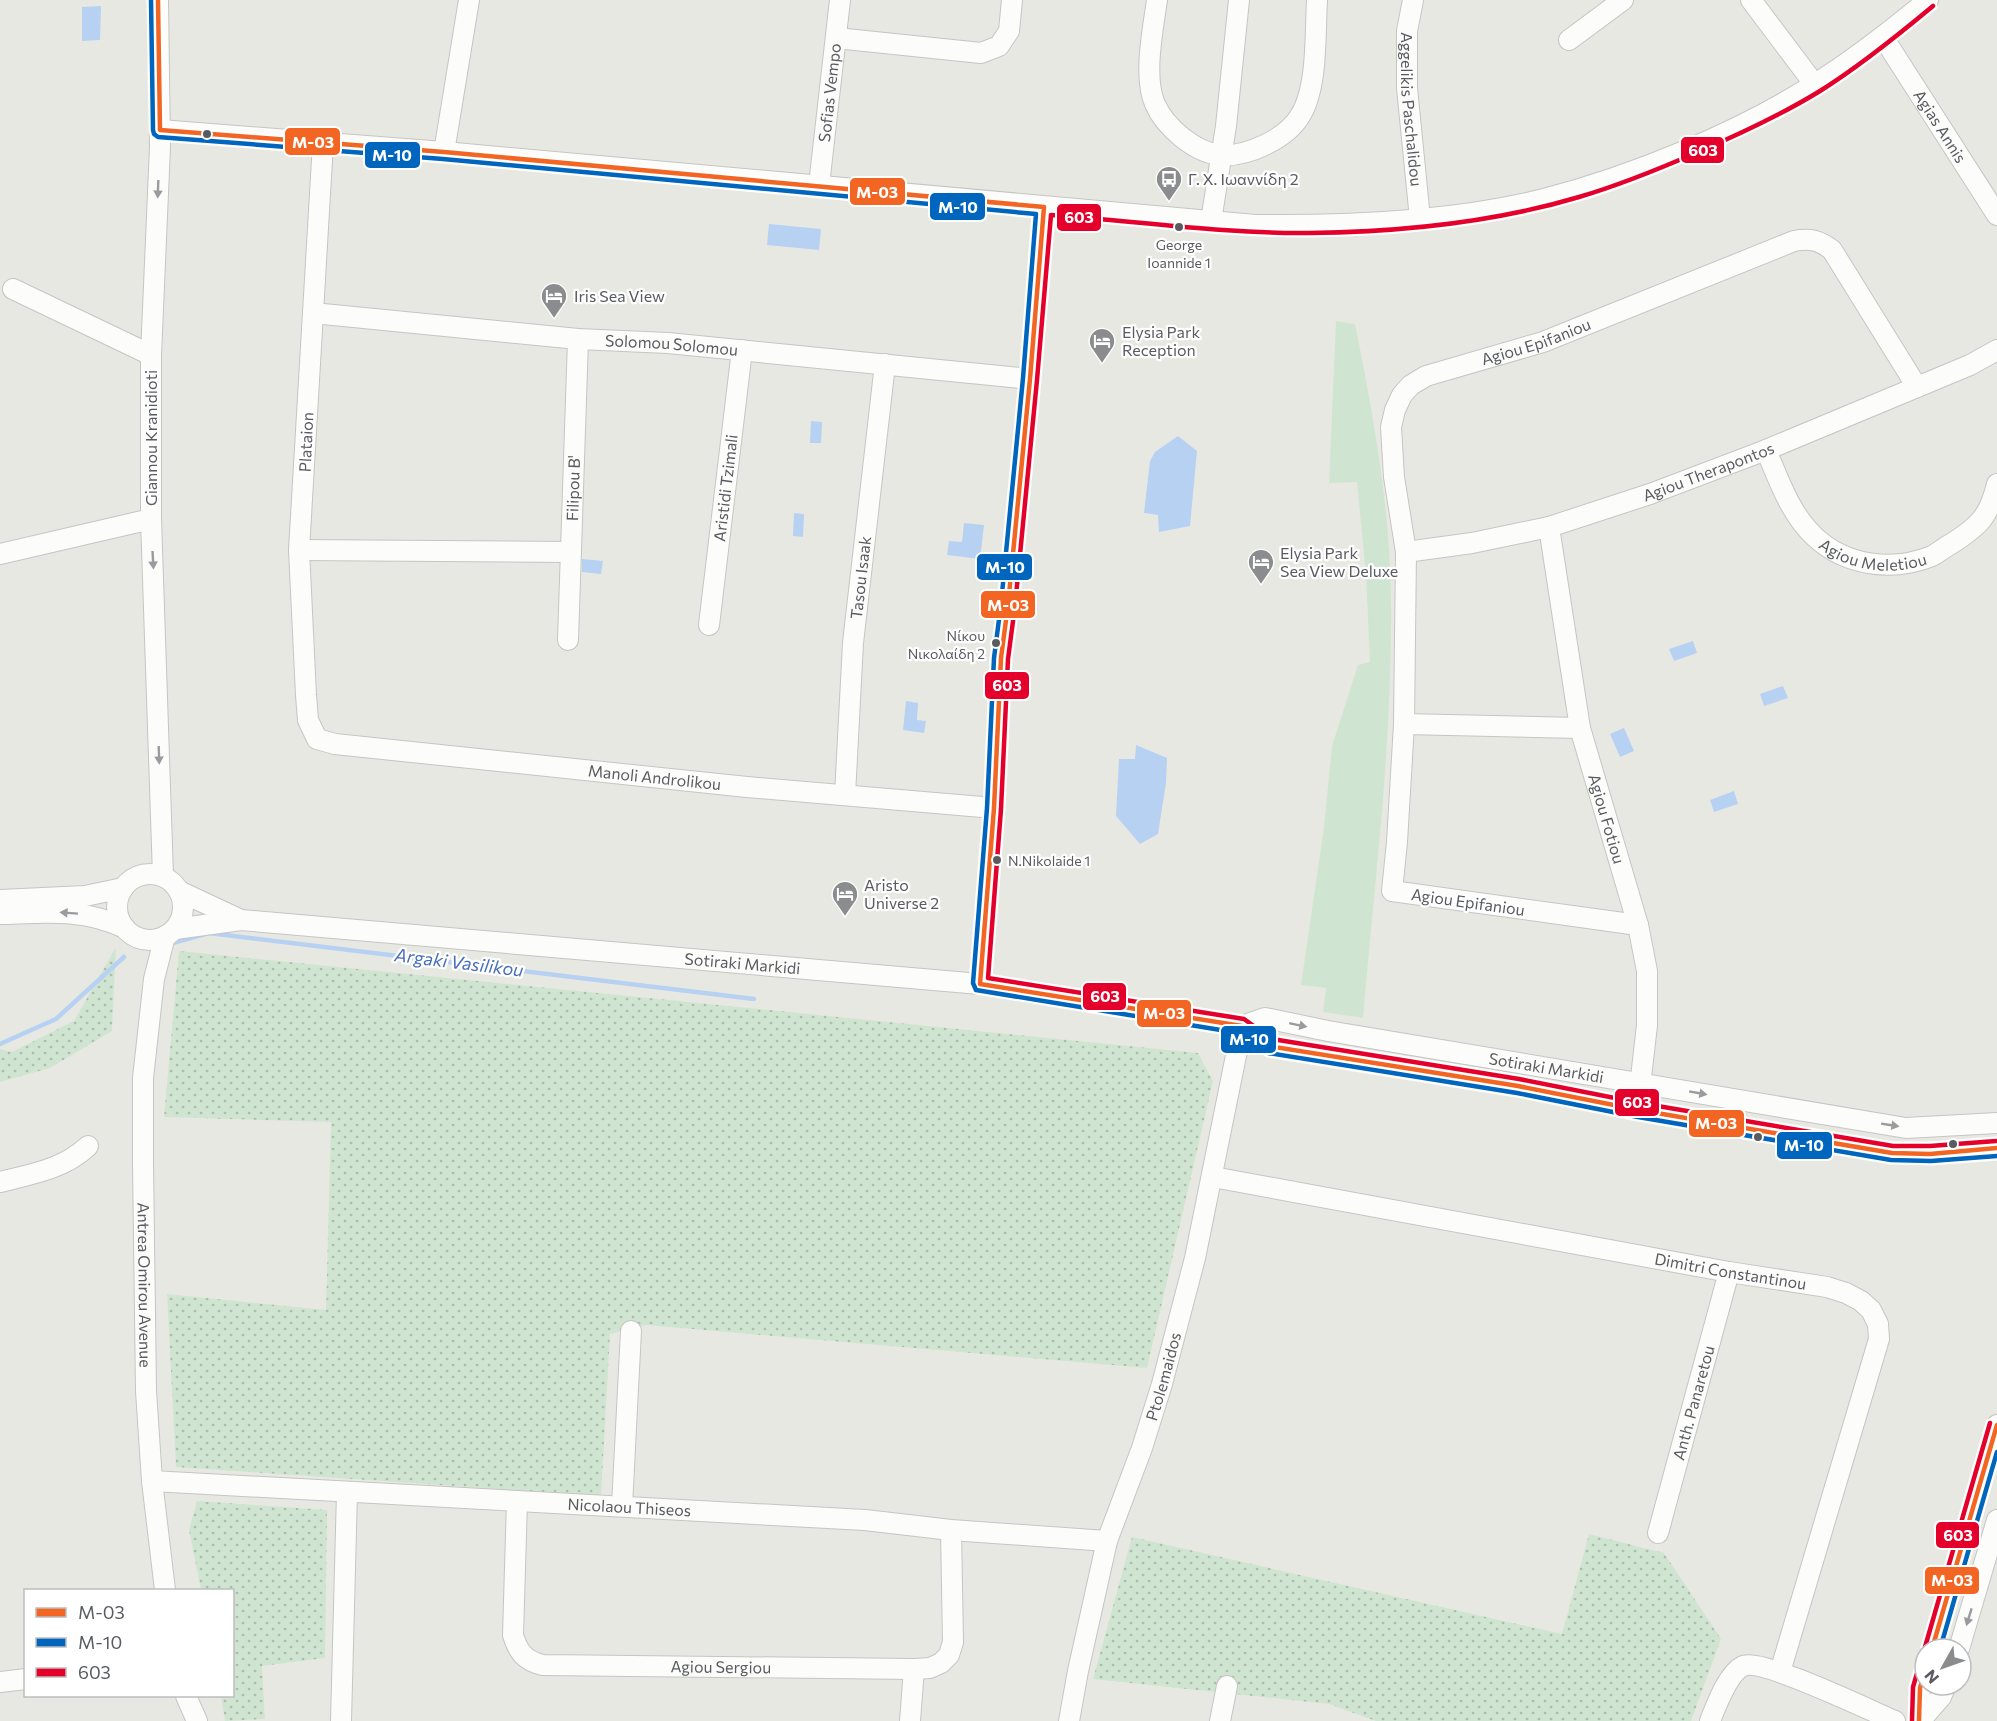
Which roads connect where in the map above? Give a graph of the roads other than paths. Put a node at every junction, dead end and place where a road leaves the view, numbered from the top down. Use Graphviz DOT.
graph roads {
  1 [pos="158,0"];
  2 [pos="469,0"];
  3 [pos="840,0"];
  4 [pos="1012,0"];
  5 [pos="1157,0"];
  6 [pos="1239,0"];
  7 [pos="1317,0"];
  8 [pos="1413,0"];
  9 [pos="1623,0"];
  10 [pos="1751,0"];
  11 [pos="1928,0"];
  12 [pos="1883,37"];
  13 [pos="836,38"];
  14 [pos="1569,40"];
  15 [pos="1815,85"];
  16 [pos="160,130"];
  17 [pos="323,143"];
  18 [pos="444,152"];
  19 [pos="1221,155"];
  20 [pos="819,185"];
  21 [pos="1044,207"];
  22 [pos="1997,215"];
  23 [pos="1420,219"];
  24 [pos="1211,221"];
  25 [pos="13,289"];
  26 [pos="313,313"];
  27 [pos="578,339"];
  28 [pos="742,350"];
  29 [pos="1997,350"];
  30 [pos="151,355"];
  31 [pos="885,364"];
  32 [pos="1030,379"];
  33 [pos="1917,387"];
  34 [pos="1766,450"];
  35 [pos="1997,484"];
  36 [pos="151,519"];
  37 [pos="1549,527"];
  38 [pos="299,550"];
  39 [pos="571,552"];
  40 [pos="1406,552"];
  41 [pos="0,554"];
  42 [pos="709,625"];
  43 [pos="568,640"];
  44 [pos="1404,724"];
  45 [pos="1580,728"];
  46 [pos="317,739"];
  47 [pos="845,795"];
  48 [pos="994,808"];
  49 [pos="163,876"];
  50 [pos="123,888"];
  51 [pos="179,891"];
  52 [pos="0,900"];
  53 [pos="0,914"];
  54 [pos="241,920"];
  55 [pos="1638,925"];
  56 [pos="129,931"];
  57 [pos="170,933"];
  58 [pos="154,979"];
  59 [pos="980,984"];
  60 [pos="1242,1026"];
  61 [pos="1640,1083"];
  62 [pos="1639,1110"];
  63 [pos="1997,1122"];
  64 [pos="88,1146"];
  65 [pos="1997,1148"];
  66 [pos="1213,1177"];
  67 [pos="0,1182"];
  68 [pos="1729,1272"];
  69 [pos="631,1331"];
  70 [pos="1997,1425"];
  71 [pos="152,1481"];
  72 [pos="347,1492"];
  73 [pos="517,1502"];
  74 [pos="622,1506"];
  75 [pos="1997,1520"];
  76 [pos="951,1530"];
  77 [pos="1658,1533"];
  78 [pos="1107,1541"];
  79 [pos="1989,1579"];
  80 [pos="165,1589"];
  81 [pos="1935,1637"];
  82 [pos="1964,1637"];
  83 [pos="914,1669"];
  84 [pos="1780,1672"];
  85 [pos="24,1679"];
  86 [pos="0,1682"];
  87 [pos="1227,1686"];
  88 [pos="187,1697"];
  89 [pos="1920,1697"];
  90 [pos="1941,1697"];
  91 [pos="197,1721"];
  92 [pos="341,1721"];
  93 [pos="910,1721"];
  94 [pos="1070,1721"];
  95 [pos="1220,1721"];
  96 [pos="1710,1721"];
  97 [pos="1895,1721"];
  98 [pos="1920,1721"];
  1 -- 16 [label="street, Giannou Kranidioti"];
  2 -- 18 [label="street"];
  3 -- 13 [label="street, Sofias Vempo"];
  4 -- 13 [label="street"];
  5 -- 19 [label="street"];
  6 -- 19 [label="street"];
  7 -- 19 [label="street"];
  8 -- 23 [label="street, Aggelikis Paschalidou"];
  9 -- 14 [label="street"];
  10 -- 15 [label="street"];
  11 -- 12 [label="street"];
  12 -- 15 [label="street"];
  12 -- 22 [label="street, Agias Annis"];
  13 -- 20 [label="street, Sofias Vempo"];
  15 -- 23 [label="street"];
  16 -- 17 [label="street"];
  16 -- 30 [label="street, Giannou Kranidioti, one-way"];
  17 -- 18 [label="street"];
  17 -- 26 [label="street, Plataion"];
  18 -- 20 [label="street"];
  19 -- 24 [label="street"];
  20 -- 21 [label="street"];
  21 -- 24 [label="street"];
  21 -- 32 [label="street"];
  23 -- 24 [label="street"];
  25 -- 30 [label="street"];
  26 -- 27 [label="street, Solomou Solomou"];
  26 -- 38 [label="street, Plataion"];
  27 -- 28 [label="street, Solomou Solomou"];
  27 -- 39 [label="street, Filipou B'"];
  28 -- 31 [label="street, Solomou Solomou"];
  28 -- 42 [label="street, Aristidi Tzimali"];
  29 -- 33 [label="street, Agiou Therapontos"];
  30 -- 36 [label="street, Giannou Kranidioti"];
  31 -- 32 [label="street, Solomou Solomou"];
  31 -- 47 [label="street, Tasou Isaak"];
  32 -- 48 [label="street"];
  33 -- 34 [label="street, Agiou Therapontos"];
  33 -- 40 [label="street, Agiou Epifaniou"];
  34 -- 35 [label="street, Agiou Meletiou"];
  34 -- 37 [label="street, Agiou Therapontos"];
  36 -- 41 [label="street"];
  36 -- 49 [label="street, Giannou Kranidioti, one-way"];
  37 -- 40 [label="street, Agiou Therapontos"];
  37 -- 45 [label="street, Agiou Fotiou"];
  38 -- 39 [label="street"];
  38 -- 46 [label="street, Plataion"];
  39 -- 43 [label="street, Filipou B'"];
  40 -- 44 [label="street, Agiou Epifaniou"];
  44 -- 45 [label="street"];
  44 -- 55 [label="street, Agiou Epifaniou"];
  45 -- 55 [label="street, Agiou Fotiou"];
  46 -- 47 [label="street, Manoli Androlikou"];
  47 -- 48 [label="street, Manoli Androlikou"];
  48 -- 59 [label="street"];
  49 -- 50 [label="street"];
  49 -- 51 [label="street"];
  50 -- 52 [label="street"];
  50 -- 56 [label="street"];
  51 -- 54 [label="street, Sotiraki Markidi"];
  51 -- 57 [label="street"];
  56 -- 53 [label="street, one-way"];
  54 -- 57 [label="street, Sotiraki Markidi"];
  54 -- 59 [label="street, Sotiraki Markidi"];
  55 -- 61 [label="street, Agiou Fotiou"];
  56 -- 57 [label="street"];
  56 -- 58 [label="street"];
  57 -- 58 [label="street, Antrea Omirou Avenue"];
  58 -- 71 [label="street, Antrea Omirou Avenue"];
  59 -- 60 [label="street, Sotiraki Markidi"];
  60 -- 61 [label="street, Sotiraki Markidi, one-way"];
  60 -- 62 [label="street, Sotiraki Markidi"];
  60 -- 66 [label="street, Ptolemaidos"];
  61 -- 62 [label="street, Agiou Fotiou"];
  61 -- 63 [label="street, Sotiraki Markidi, one-way"];
  62 -- 65 [label="street, Sotiraki Markidi"];
  64 -- 67 [label="street"];
  66 -- 68 [label="street, Dimitri Constantinou"];
  66 -- 78 [label="street, Ptolemaidos"];
  68 -- 77 [label="street, Anth. Panaretou"];
  68 -- 84 [label="street, Dimitri Constantinou"];
  69 -- 74 [label="street"];
  70 -- 81 [label="street"];
  71 -- 72 [label="street, Nicolaou Thiseos"];
  71 -- 80 [label="street, Antrea Omirou Avenue"];
  72 -- 73 [label="street, Nicolaou Thiseos"];
  72 -- 92 [label="street"];
  73 -- 74 [label="street, Nicolaou Thiseos"];
  73 -- 83 [label="street, Agiou Sergiou"];
  74 -- 76 [label="street, Nicolaou Thiseos"];
  75 -- 79 [label="street"];
  76 -- 78 [label="street, Nicolaou Thiseos"];
  76 -- 83 [label="street, Agiou Sergiou"];
  78 -- 94 [label="street, Ptolemaidos"];
  79 -- 82 [label="street, one-way"];
  83 -- 93 [label="street"];
  84 -- 96 [label="street"];
  84 -- 97 [label="street"];
  85 -- 86 [label="street"];
  87 -- 95 [label="street"];
  88 -- 91 [label="street"];
  89 -- 98 [label="street"];
  90 -- 98 [label="street"];
}
